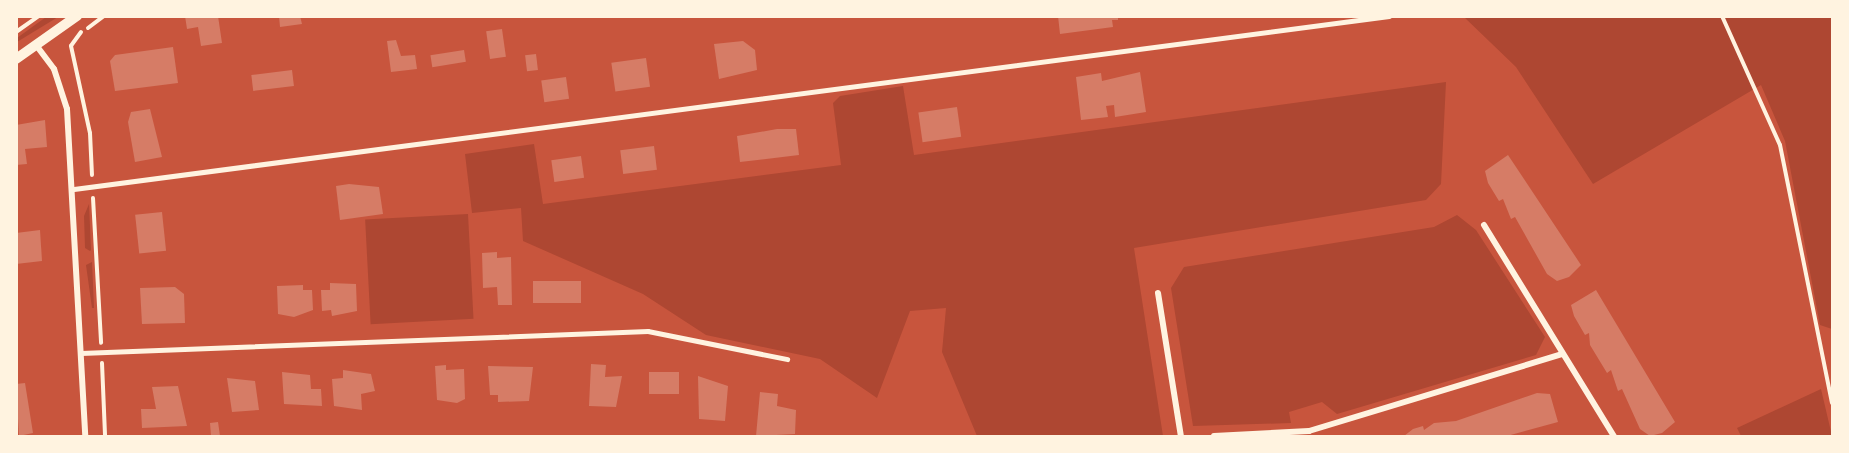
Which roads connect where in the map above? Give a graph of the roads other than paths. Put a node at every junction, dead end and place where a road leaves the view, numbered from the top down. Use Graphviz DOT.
graph roads {
  1 [pos="77,16"];
  2 [pos="1389,16"];
  3 [pos="36,45"];
  4 [pos="16,59"];
  5 [pos="74,189"];
  6 [pos="1484,225"];
  7 [pos="1158,293"];
  8 [pos="81,353"];
  9 [pos="1563,354"];
  10 [pos="787,359"];
  11 [pos="85,436"];
  12 [pos="1181,436"];
  13 [pos="1214,436"];
  14 [pos="1614,436"];
  1 -- 3 [label="street"];
  2 -- 5 [label="lane"];
  3 -- 4 [label="street"];
  3 -- 5 [label="street"];
  5 -- 8 [label="street"];
  6 -- 9 [label="street"];
  7 -- 12 [label="street"];
  8 -- 10 [label="lane"];
  8 -- 11 [label="street"];
  9 -- 13 [label="street"];
  9 -- 14 [label="street"];
}
